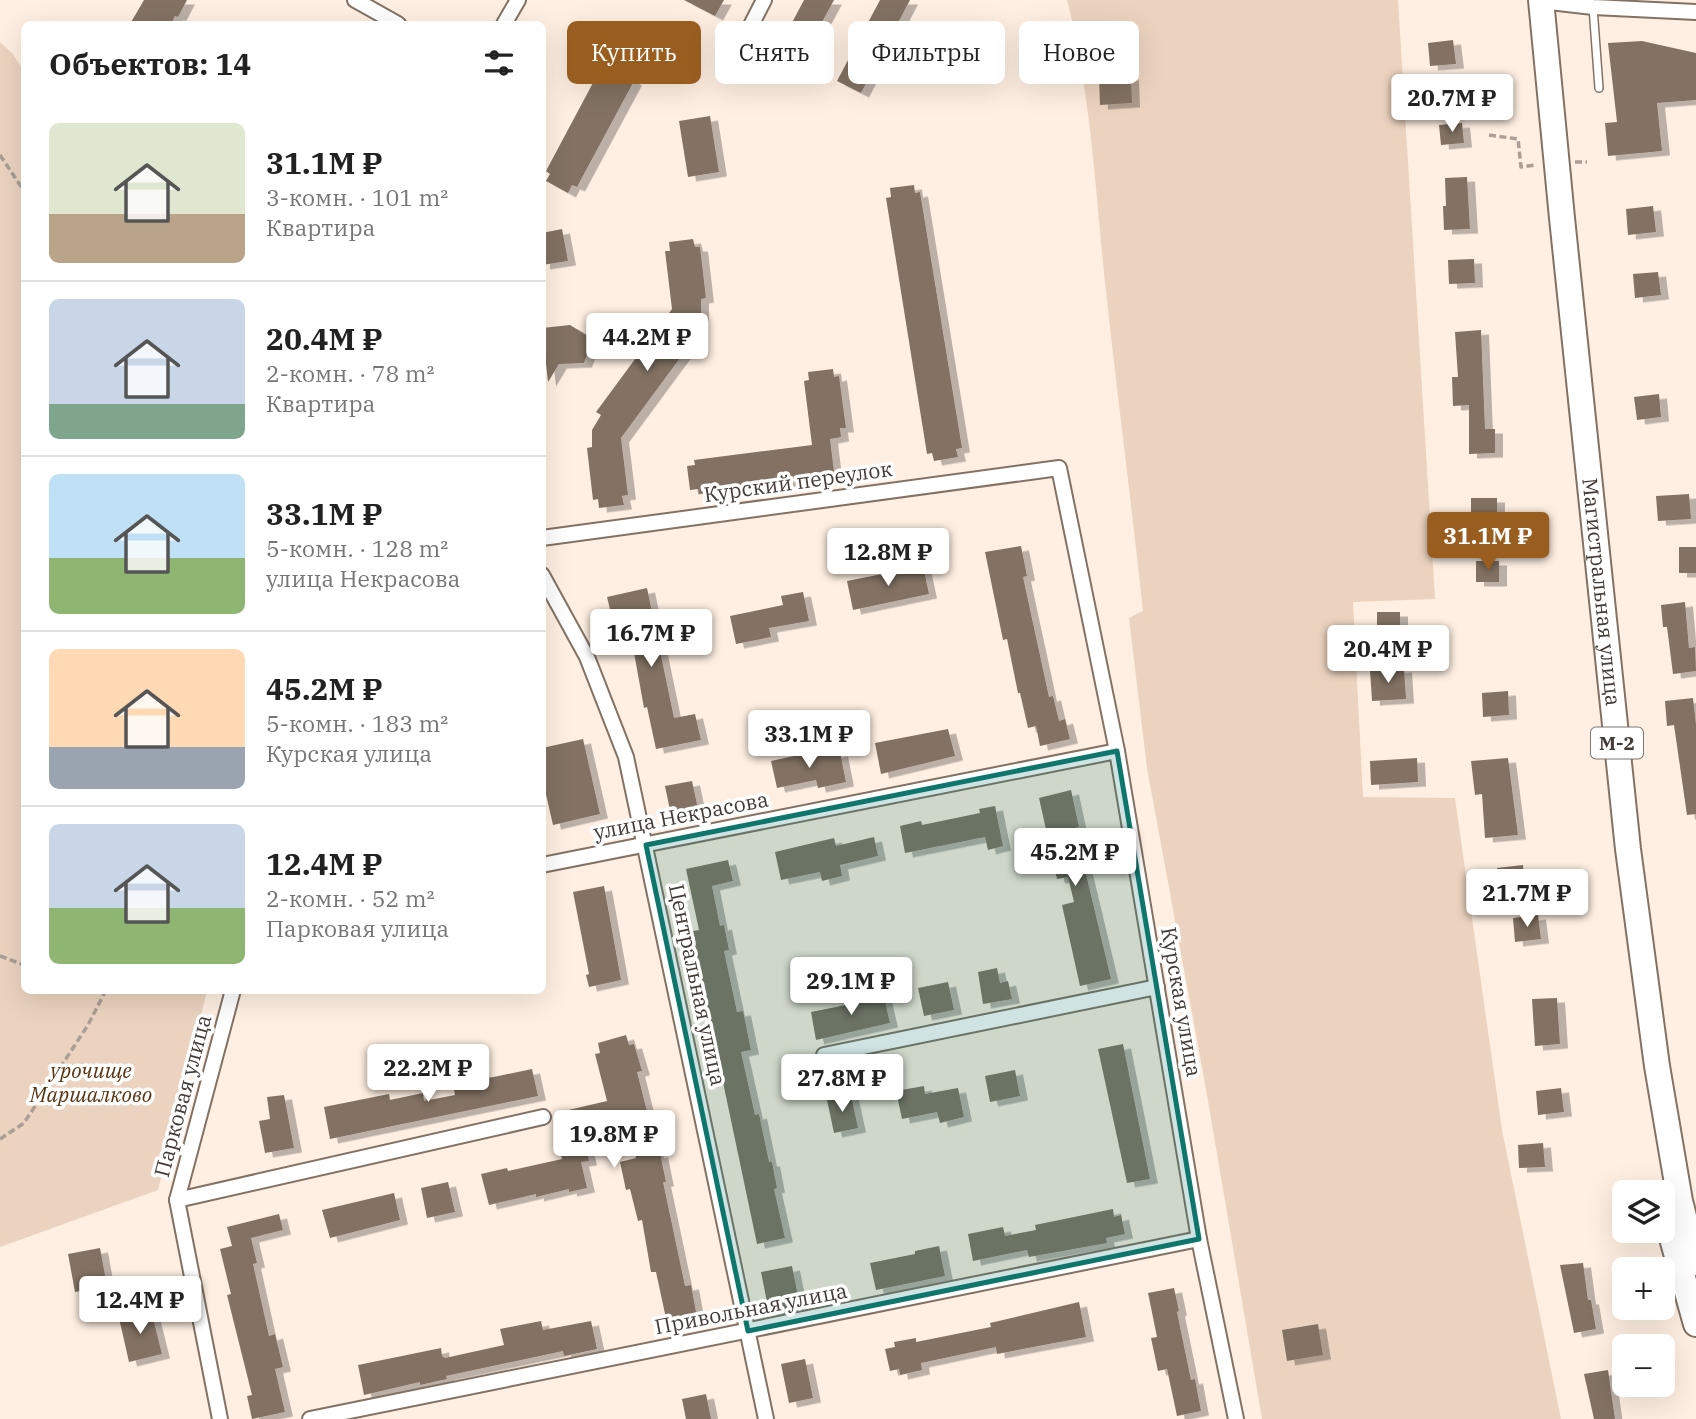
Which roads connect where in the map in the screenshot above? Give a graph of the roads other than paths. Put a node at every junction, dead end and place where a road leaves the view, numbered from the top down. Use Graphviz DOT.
graph roads {
  1 [pos="355,0"];
  2 [pos="517,0"];
  3 [pos="764,0"];
  4 [pos="1524,0"];
  5 [pos="1541,0"];
  6 [pos="1593,7"];
  7 [pos="1696,12"];
  8 [pos="393,21"];
  9 [pos="506,21"];
  10 [pos="753,21"];
  11 [pos="1599,88"];
  12 [pos="1059,468"];
  13 [pos="546,537"];
  14 [pos="546,582"];
  15 [pos="1117,751"];
  16 [pos="646,845"];
  17 [pos="546,864"];
  18 [pos="1157,987"];
  19 [pos="232,994"];
  20 [pos="824,1055"];
  21 [pos="543,1117"];
  22 [pos="1660,1180"];
  23 [pos="177,1200"];
  24 [pos="1199,1239"];
  25 [pos="1675,1243"];
  26 [pos="1696,1264"];
  27 [pos="1696,1324"];
  28 [pos="748,1331"];
  29 [pos="220,1419"];
  30 [pos="310,1419"];
  31 [pos="766,1419"];
  32 [pos="1236,1419"];
  1 -- 8 [label="street"];
  2 -- 9 [label="street"];
  3 -- 10 [label="street"];
  4 -- 22 [label="highway, Магистральная улица / М-2"];
  5 -- 6 [label="street"];
  5 -- 26 [label="highway, Магистральная улица / М-2"];
  6 -- 7 [label="street"];
  6 -- 11 [label="lane"];
  12 -- 13 [label="street, Курский переулок"];
  12 -- 15 [label="street, Курская улица"];
  14 -- 16 [label="street, Центральная улица"];
  15 -- 16 [label="street, улица Некрасова"];
  15 -- 18 [label="street, Курская улица"];
  16 -- 17 [label="street, улица Некрасова"];
  16 -- 28 [label="street, Центральная улица"];
  18 -- 20 [label="street"];
  18 -- 24 [label="street, Курская улица"];
  19 -- 23 [label="street, Парковая улица"];
  21 -- 23 [label="street"];
  23 -- 29 [label="street, Парковая улица"];
  24 -- 28 [label="street, Привольная улица"];
  24 -- 32 [label="street, Курская улица"];
  25 -- 27 [label="highway, Магистральная улица / М-2"];
  28 -- 30 [label="street, Привольная улица"];
  28 -- 31 [label="street, Центральная улица"];
}
